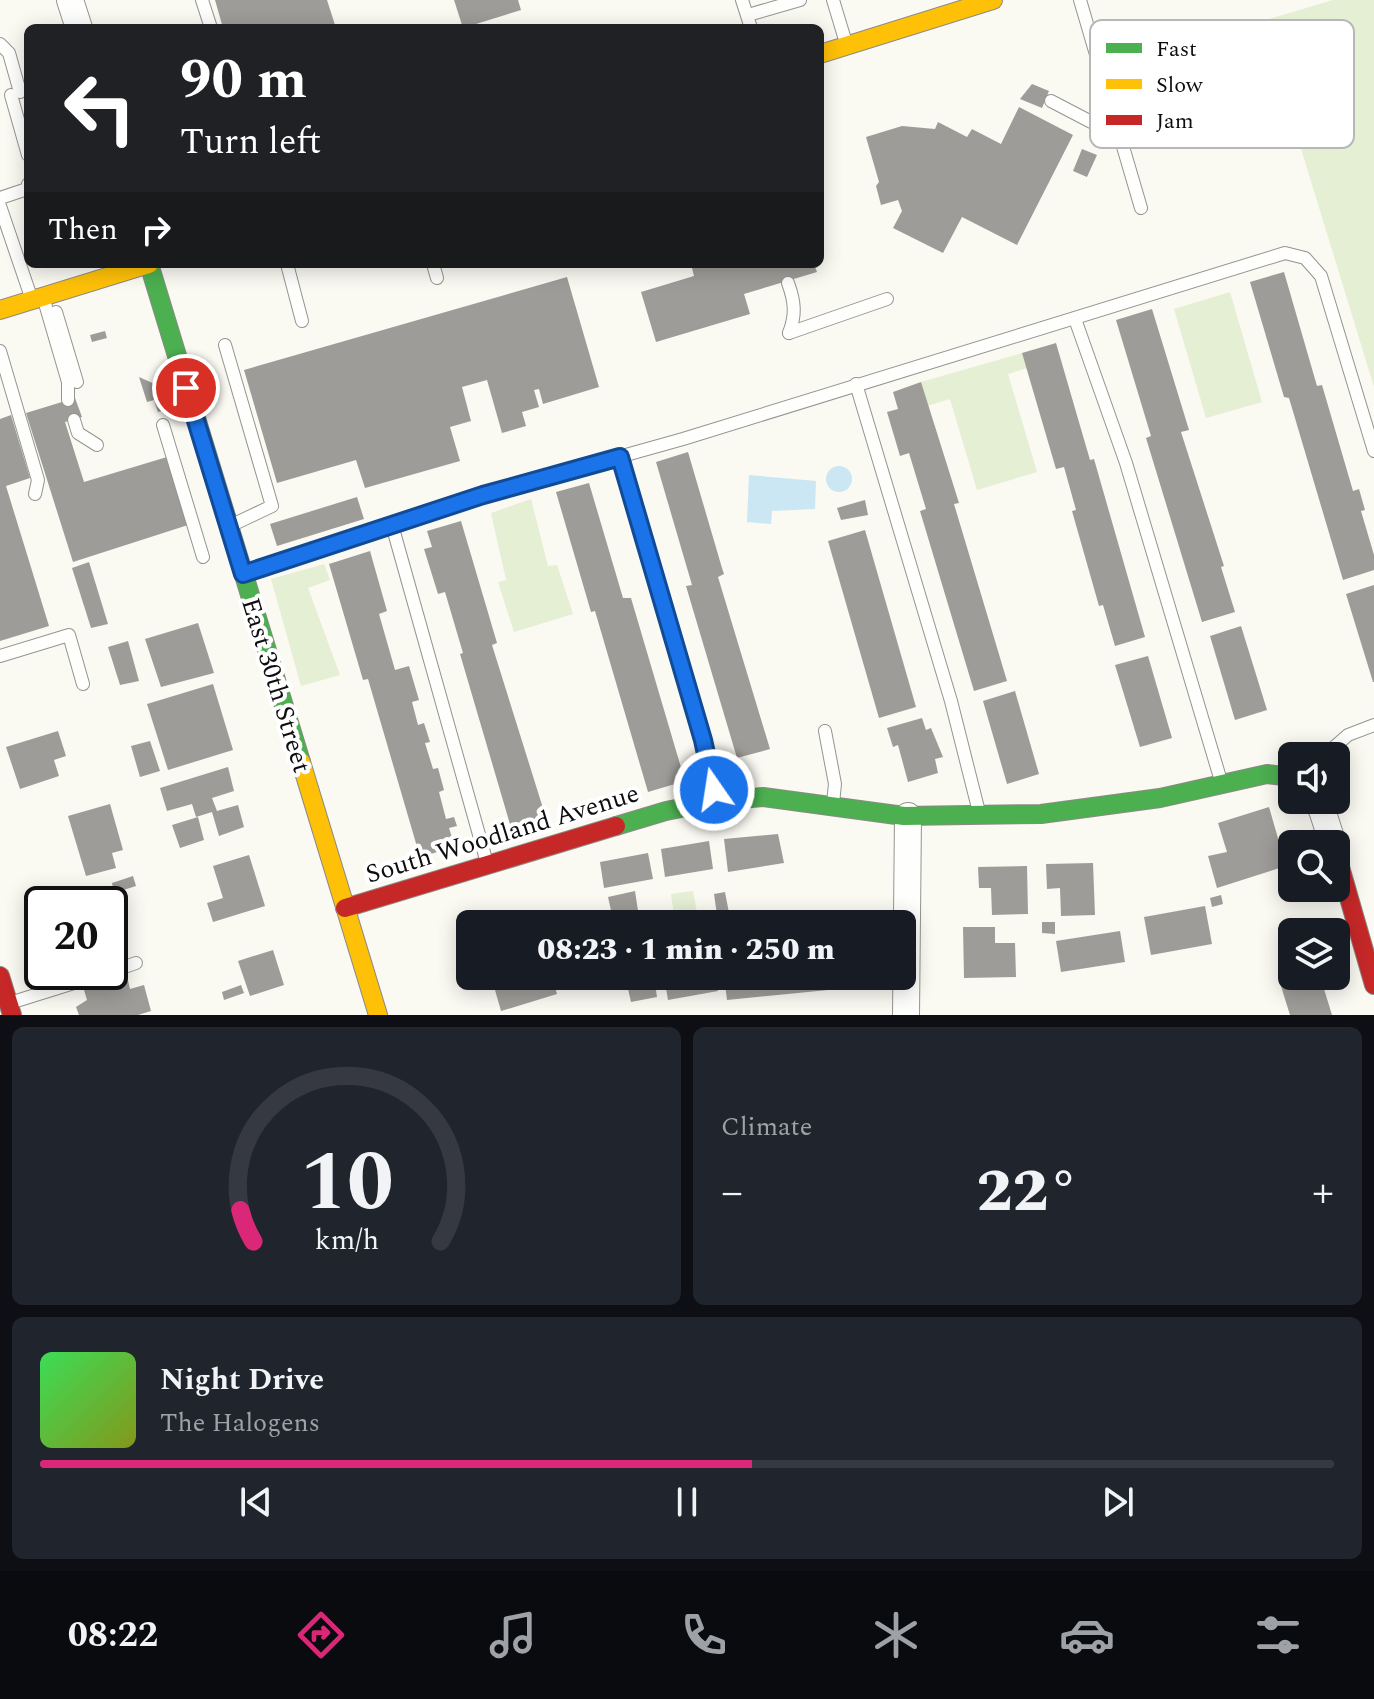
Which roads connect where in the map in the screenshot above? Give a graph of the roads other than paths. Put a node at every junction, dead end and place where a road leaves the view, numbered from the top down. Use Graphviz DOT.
graph roads {
  1 [pos="70,0"];
  2 [pos="202,0"];
  3 [pos="742,0"];
  4 [pos="800,0"];
  5 [pos="833,0"];
  6 [pos="993,0"];
  7 [pos="1080,0"];
  8 [pos="952,6"];
  9 [pos="750,22"];
  10 [pos="78,24"];
  11 [pos="210,24"];
  12 [pos="1090,34"];
  13 [pos="0,44"];
  14 [pos="847,46"];
  15 [pos="824,53"];
  16 [pos="17,94"];
  17 [pos="1051,101"];
  18 [pos="1090,121"];
  19 [pos="24,133"];
  20 [pos="1123,148"];
  21 [pos="24,190"];
  22 [pos="0,198"];
  23 [pos="0,206"];
  24 [pos="1141,208"];
  25 [pos="24,258"];
  26 [pos="29,268"];
  27 [pos="136,268"];
  28 [pos="150,268"];
  29 [pos="288,268"];
  30 [pos="434,268"];
  31 [pos="437,278"];
  32 [pos="788,283"];
  33 [pos="42,297"];
  34 [pos="887,299"];
  35 [pos="0,310"];
  36 [pos="1075,319"];
  37 [pos="302,321"];
  38 [pos="225,345"];
  39 [pos="0,351"];
  40 [pos="77,382"];
  41 [pos="856,384"];
  42 [pos="68,400"];
  43 [pos="74,420"];
  44 [pos="163,425"];
  45 [pos="97,445"];
  46 [pos="1374,451"];
  47 [pos="620,457"];
  48 [pos="35,494"];
  49 [pos="392,525"];
  50 [pos="229,526"];
  51 [pos="203,557"];
  52 [pos="243,574"];
  53 [pos="0,656"];
  54 [pos="83,684"];
  55 [pos="1374,725"];
  56 [pos="825,731"];
  57 [pos="1340,742"];
  58 [pos="1278,775"];
  59 [pos="1222,784"];
  60 [pos="716,801"];
  61 [pos="833,806"];
  62 [pos="980,815"];
  63 [pos="908,816"];
  64 [pos="488,866"];
  65 [pos="1350,902"];
  66 [pos="345,908"];
  67 [pos="136,963"];
  68 [pos="128,966"];
  69 [pos="0,976"];
  70 [pos="1374,985"];
  71 [pos="61,990"];
  72 [pos="11,1009"];
  73 [pos="378,1015"];
  74 [pos="906,1015"];
  1 -- 10 [label="street"];
  2 -- 11 [label="lane"];
  3 -- 9 [label="lane"];
  4 -- 9 [label="lane"];
  5 -- 14 [label="lane"];
  6 -- 8 [label="street"];
  7 -- 12 [label="lane"];
  8 -- 14 [label="street"];
  13 -- 16 [label="lane"];
  14 -- 15 [label="street"];
  16 -- 19 [label="lane"];
  17 -- 18 [label="lane"];
  20 -- 24 [label="lane"];
  21 -- 22 [label="lane"];
  23 -- 25 [label="lane"];
  26 -- 33 [label="lane"];
  27 -- 33 [label="street"];
  28 -- 50 [label="street, East 30th Street"];
  29 -- 37 [label="lane"];
  30 -- 31 [label="lane"];
  32 -- 34 [label="lane"];
  33 -- 35 [label="street"];
  33 -- 40 [label="lane"];
  33 -- 42 [label="lane"];
  36 -- 41 [label="lane"];
  36 -- 46 [label="lane"];
  36 -- 59 [label="lane"];
  38 -- 50 [label="lane"];
  39 -- 48 [label="lane"];
  41 -- 47 [label="lane"];
  41 -- 62 [label="lane"];
  43 -- 45 [label="lane"];
  44 -- 51 [label="lane"];
  47 -- 49 [label="lane"];
  47 -- 60 [label="lane"];
  49 -- 52 [label="lane"];
  49 -- 64 [label="lane"];
  50 -- 52 [label="street, East 30th Street"];
  52 -- 66 [label="street, East 30th Street"];
  53 -- 54 [label="lane"];
  55 -- 57 [label="lane"];
  56 -- 61 [label="lane"];
  58 -- 59 [label="street, South Woodland Avenue"];
  59 -- 62 [label="street, South Woodland Avenue"];
  60 -- 61 [label="street, South Woodland Avenue"];
  60 -- 64 [label="street, South Woodland Avenue"];
  61 -- 63 [label="street, South Woodland Avenue"];
  62 -- 63 [label="street, South Woodland Avenue"];
  63 -- 74 [label="street"];
  64 -- 66 [label="street, South Woodland Avenue"];
  65 -- 70 [label="street"];
  66 -- 73 [label="street, East 30th Street"];
  67 -- 68 [label="lane"];
  69 -- 72 [label="street"];
  71 -- 72 [label="lane"];
}
